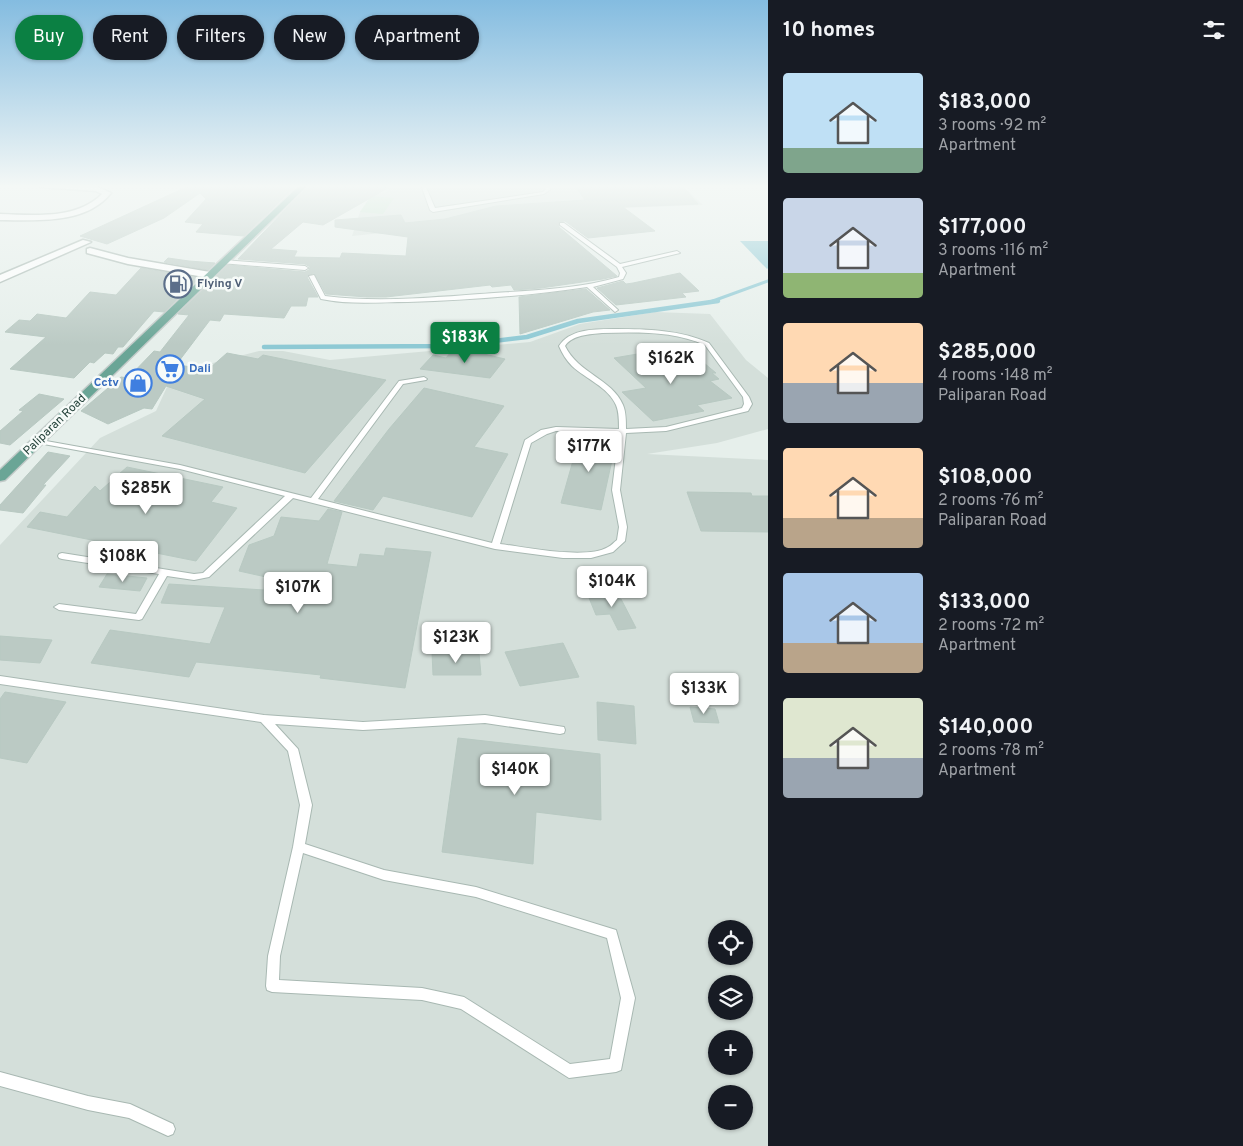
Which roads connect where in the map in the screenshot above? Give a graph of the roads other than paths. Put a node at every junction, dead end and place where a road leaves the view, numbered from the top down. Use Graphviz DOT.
graph roads {
  1 [pos="247,238"];
  2 [pos="582,238"];
  3 [pos="677,253"];
  4 [pos="223,262"];
  5 [pos="619,266"];
  6 [pos="305,268"];
  7 [pos="210,275"];
  8 [pos="312,276"];
  9 [pos="0,279"];
  10 [pos="589,286"];
  11 [pos="615,310"];
  12 [pos="424,379"];
  13 [pos="623,431"];
  14 [pos="38,441"];
  15 [pos="0,477"];
  16 [pos="290,495"];
  17 [pos="313,501"];
  18 [pos="495,546"];
  19 [pos="62,556"];
  20 [pos="164,573"];
  21 [pos="59,607"];
  22 [pos="0,680"];
  23 [pos="264,719"];
  24 [pos="560,730"];
  25 [pos="299,847"];
  26 [pos="0,1078"];
  27 [pos="168,1129"];
  1 -- 4 [label="main road, Paliparan Road"];
  2 -- 5 [label="lane"];
  3 -- 5 [label="lane"];
  4 -- 6 [label="lane"];
  4 -- 7 [label="main road, Paliparan Road"];
  5 -- 10 [label="lane"];
  7 -- 9 [label="street"];
  7 -- 14 [label="main road, Paliparan Road"];
  8 -- 10 [label="lane"];
  10 -- 11 [label="lane"];
  12 -- 17 [label="lane"];
  13 -- 13 [label="lane"];
  13 -- 18 [label="lane"];
  13 -- 18 [label="lane"];
  14 -- 15 [label="main road, Paliparan Road"];
  14 -- 16 [label="lane"];
  16 -- 17 [label="lane"];
  16 -- 20 [label="lane"];
  17 -- 18 [label="lane"];
  19 -- 20 [label="lane"];
  20 -- 21 [label="lane"];
  22 -- 23 [label="lane"];
  23 -- 24 [label="lane"];
  23 -- 25 [label="lane"];
  25 -- 25 [label="lane"];
  26 -- 27 [label="lane"];
}
